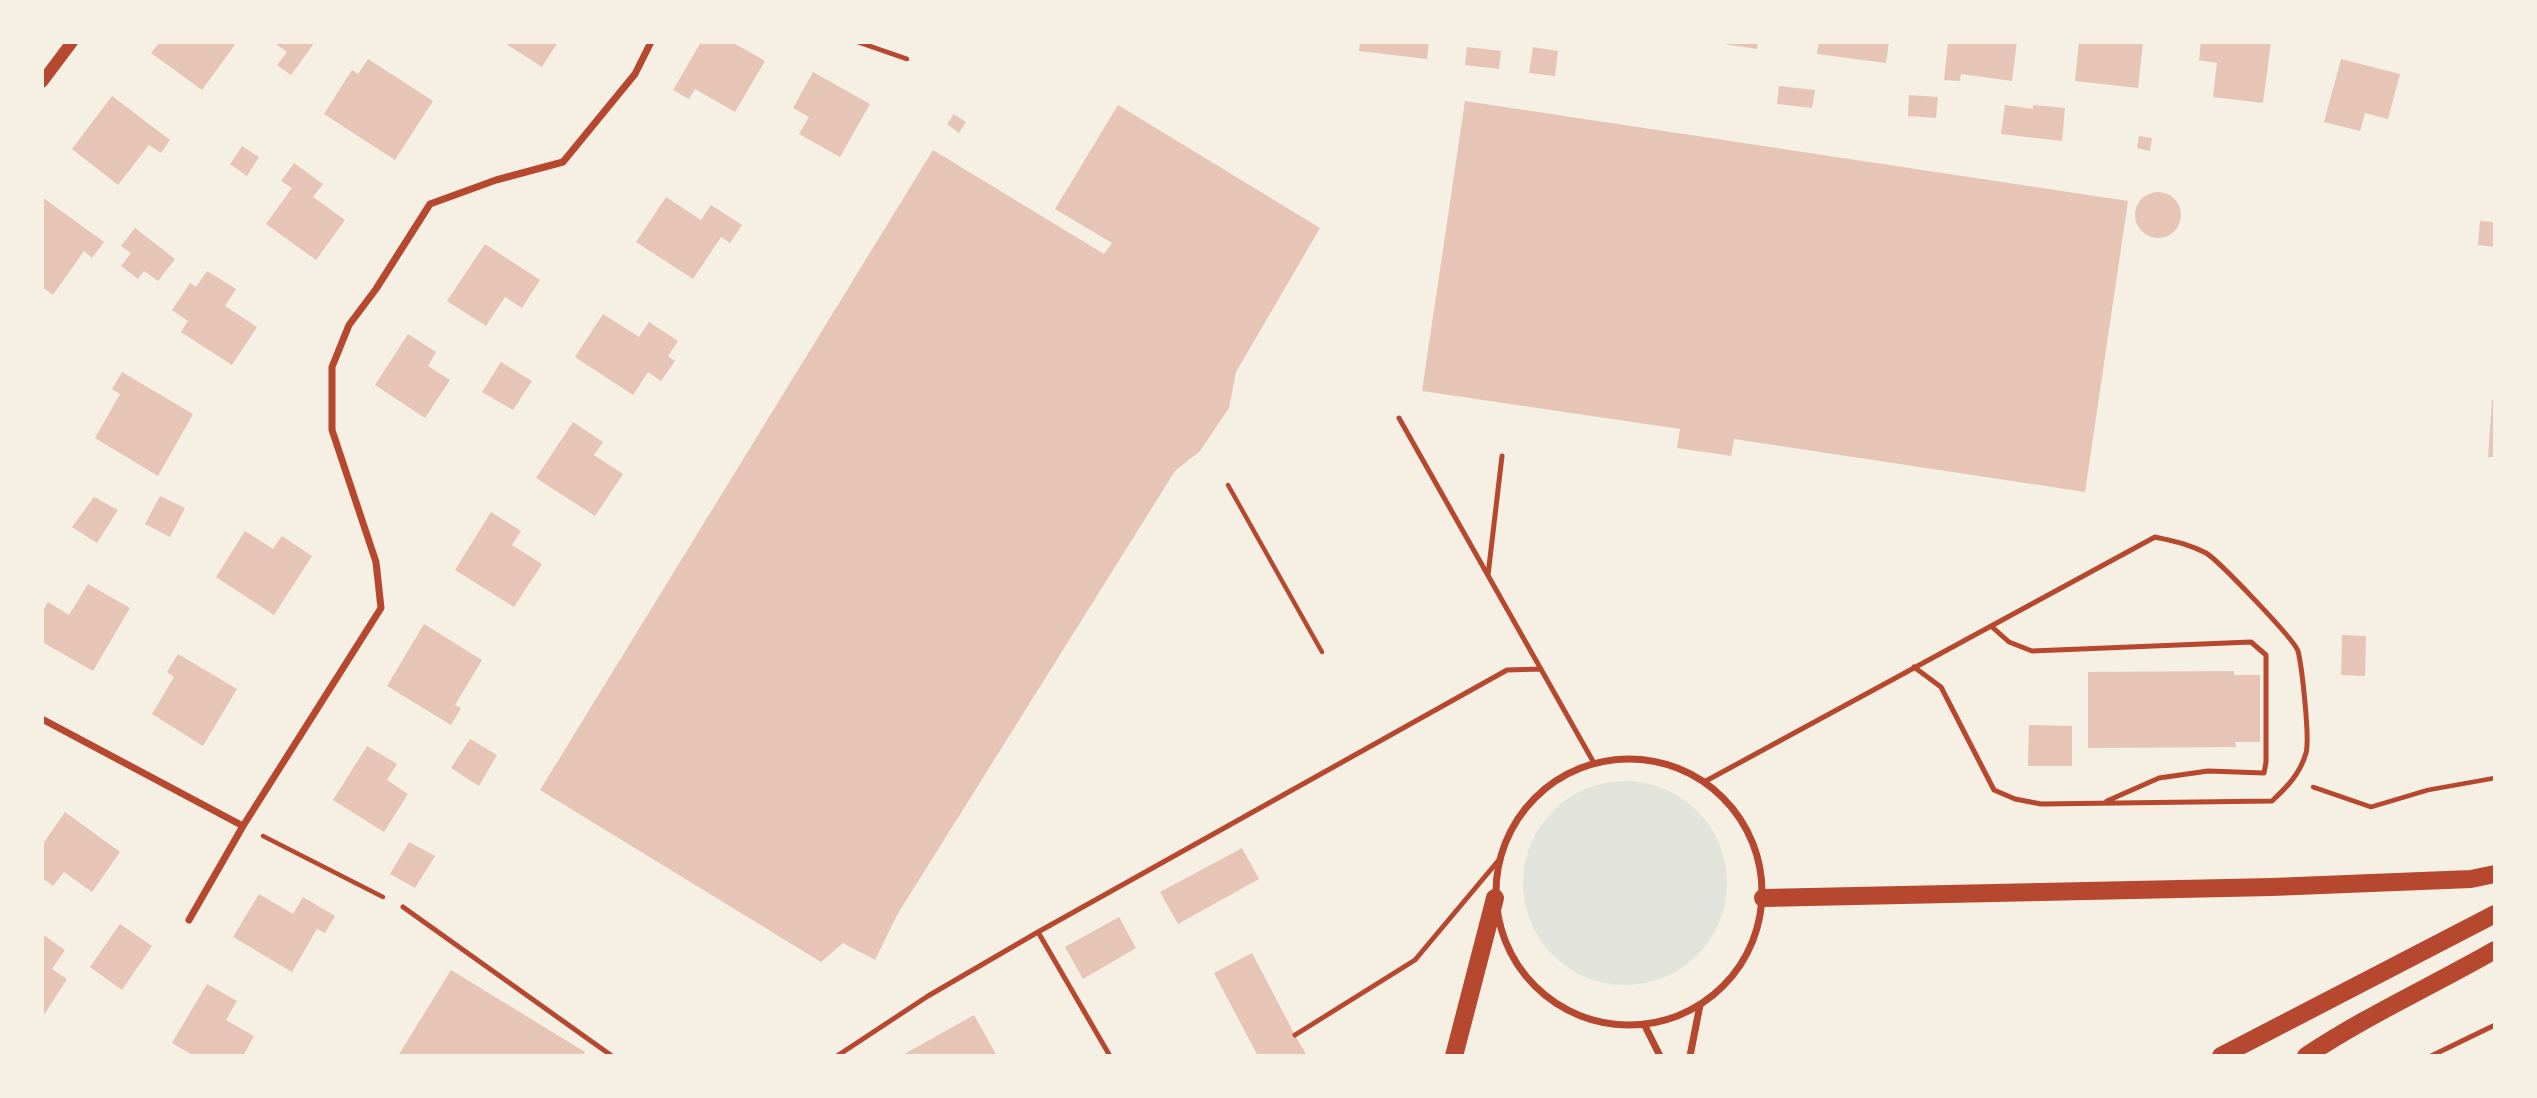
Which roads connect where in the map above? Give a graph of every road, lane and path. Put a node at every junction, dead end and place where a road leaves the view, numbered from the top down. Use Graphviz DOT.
graph roads {
  1 [pos="72,42"];
  2 [pos="651,42"];
  3 [pos="858,42"];
  4 [pos="907,59"];
  5 [pos="42,82"];
  6 [pos="1399,418"];
  7 [pos="1502,456"];
  8 [pos="1228,485"];
  9 [pos="1488,575"];
  10 [pos="1991,626"];
  11 [pos="1322,652"];
  12 [pos="1914,667"];
  13 [pos="1541,669"];
  14 [pos="42,719"];
  15 [pos="1594,763"];
  16 [pos="2495,778"];
  17 [pos="2294,780"];
  18 [pos="1704,782"];
  19 [pos="2104,803"];
  20 [pos="243,826"];
  21 [pos="1498,861"];
  22 [pos="2495,874"];
  23 [pos="1495,898"];
  24 [pos="1763,898"];
  25 [pos="403,907"];
  26 [pos="2495,915"];
  27 [pos="189,920"];
  28 [pos="1038,932"];
  29 [pos="2495,950"];
  30 [pos="1700,1005"];
  31 [pos="1644,1024"];
  32 [pos="2495,1025"];
  33 [pos="1295,1035"];
  34 [pos="612,1056"];
  35 [pos="837,1056"];
  36 [pos="1110,1056"];
  37 [pos="1454,1056"];
  38 [pos="1660,1056"];
  39 [pos="1690,1056"];
  40 [pos="2221,1056"];
  41 [pos="2306,1056"];
  42 [pos="2431,1056"];
  1 -- 5 [label="street"];
  2 -- 20 [label="street"];
  3 -- 4 [label="path"];
  6 -- 9 [label="lane"];
  7 -- 9 [label="lane"];
  8 -- 11 [label="path"];
  9 -- 13 [label="lane"];
  10 -- 12 [label="lane"];
  10 -- 17 [label="lane"];
  10 -- 19 [label="lane"];
  12 -- 18 [label="lane"];
  12 -- 19 [label="lane"];
  13 -- 15 [label="lane"];
  13 -- 28 [label="lane"];
  14 -- 20 [label="street"];
  15 -- 18 [label="street"];
  15 -- 21 [label="street"];
  16 -- 17 [label="path"];
  17 -- 19 [label="lane"];
  18 -- 24 [label="street"];
  20 -- 25 [label="path"];
  20 -- 27 [label="street"];
  21 -- 23 [label="street"];
  21 -- 33 [label="lane"];
  22 -- 24 [label="main road"];
  23 -- 31 [label="street"];
  23 -- 37 [label="main road"];
  24 -- 30 [label="street"];
  25 -- 34 [label="lane"];
  26 -- 40 [label="main road"];
  28 -- 35 [label="lane"];
  28 -- 36 [label="lane"];
  29 -- 41 [label="main road"];
  30 -- 31 [label="street"];
  30 -- 39 [label="street"];
  31 -- 38 [label="street"];
  32 -- 42 [label="lane"];
}
